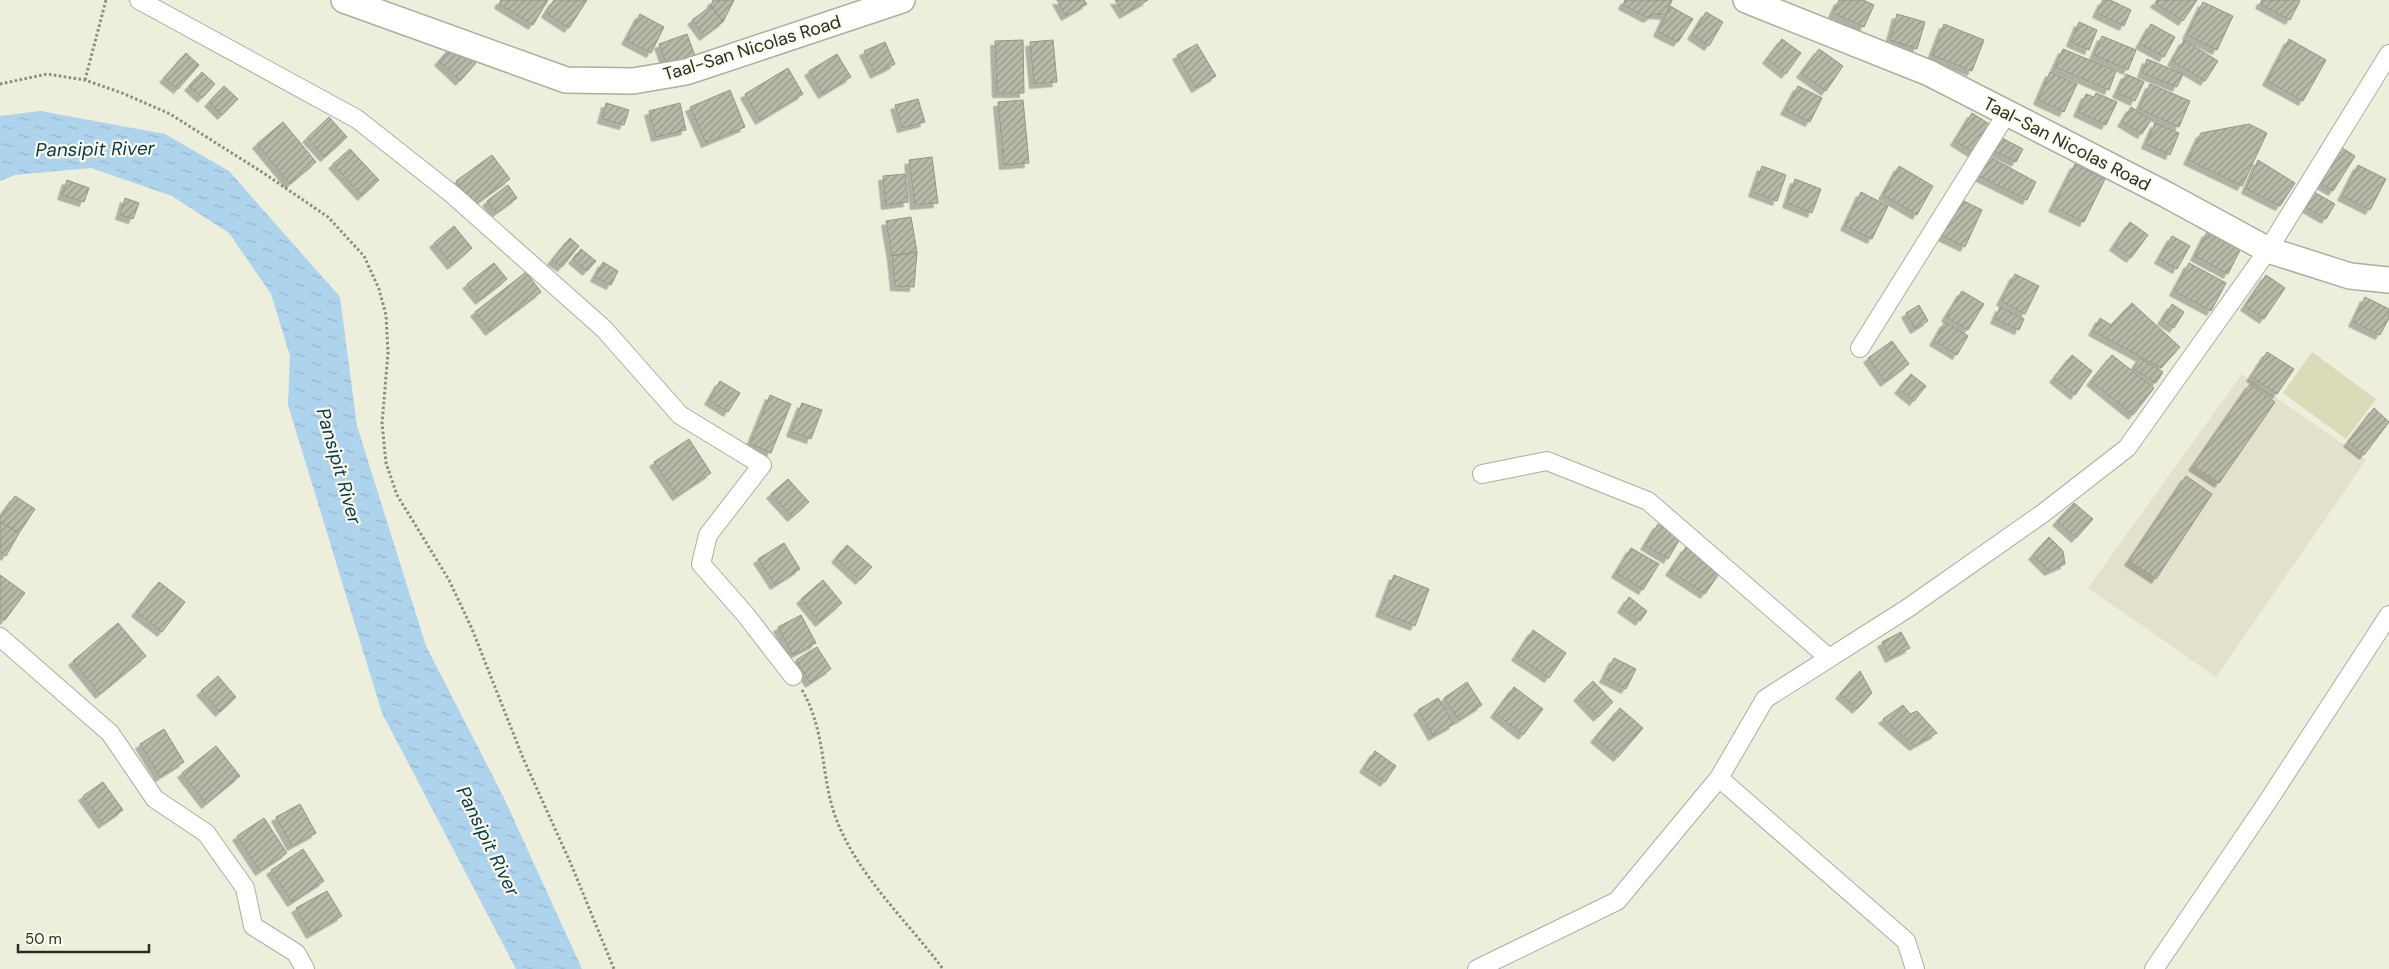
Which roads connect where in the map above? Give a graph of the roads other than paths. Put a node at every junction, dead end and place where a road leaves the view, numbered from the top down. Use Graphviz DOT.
graph roads {
  1 [pos="139,0"];
  2 [pos="344,0"];
  3 [pos="902,0"];
  4 [pos="1746,0"];
  5 [pos="2389,54"];
  6 [pos="2007,113"];
  7 [pos="2268,250"];
  8 [pos="2389,280"];
  9 [pos="1860,348"];
  10 [pos="1482,474"];
  11 [pos="2389,615"];
  12 [pos="0,636"];
  13 [pos="1829,658"];
  14 [pos="793,676"];
  15 [pos="1719,778"];
  16 [pos="306,969"];
  17 [pos="1477,969"];
  18 [pos="1915,969"];
  19 [pos="2154,969"];
  1 -- 14 [label="street"];
  2 -- 3 [label="main road, Taal-San Nicolas Road"];
  4 -- 6 [label="main road, Taal-San Nicolas Road"];
  5 -- 7 [label="street"];
  6 -- 7 [label="main road, Taal-San Nicolas Road"];
  6 -- 9 [label="street"];
  7 -- 8 [label="main road, Taal-San Nicolas Road"];
  7 -- 13 [label="street"];
  10 -- 13 [label="street"];
  11 -- 19 [label="street"];
  12 -- 16 [label="street"];
  13 -- 15 [label="street"];
  15 -- 17 [label="street"];
  15 -- 18 [label="street"];
}
